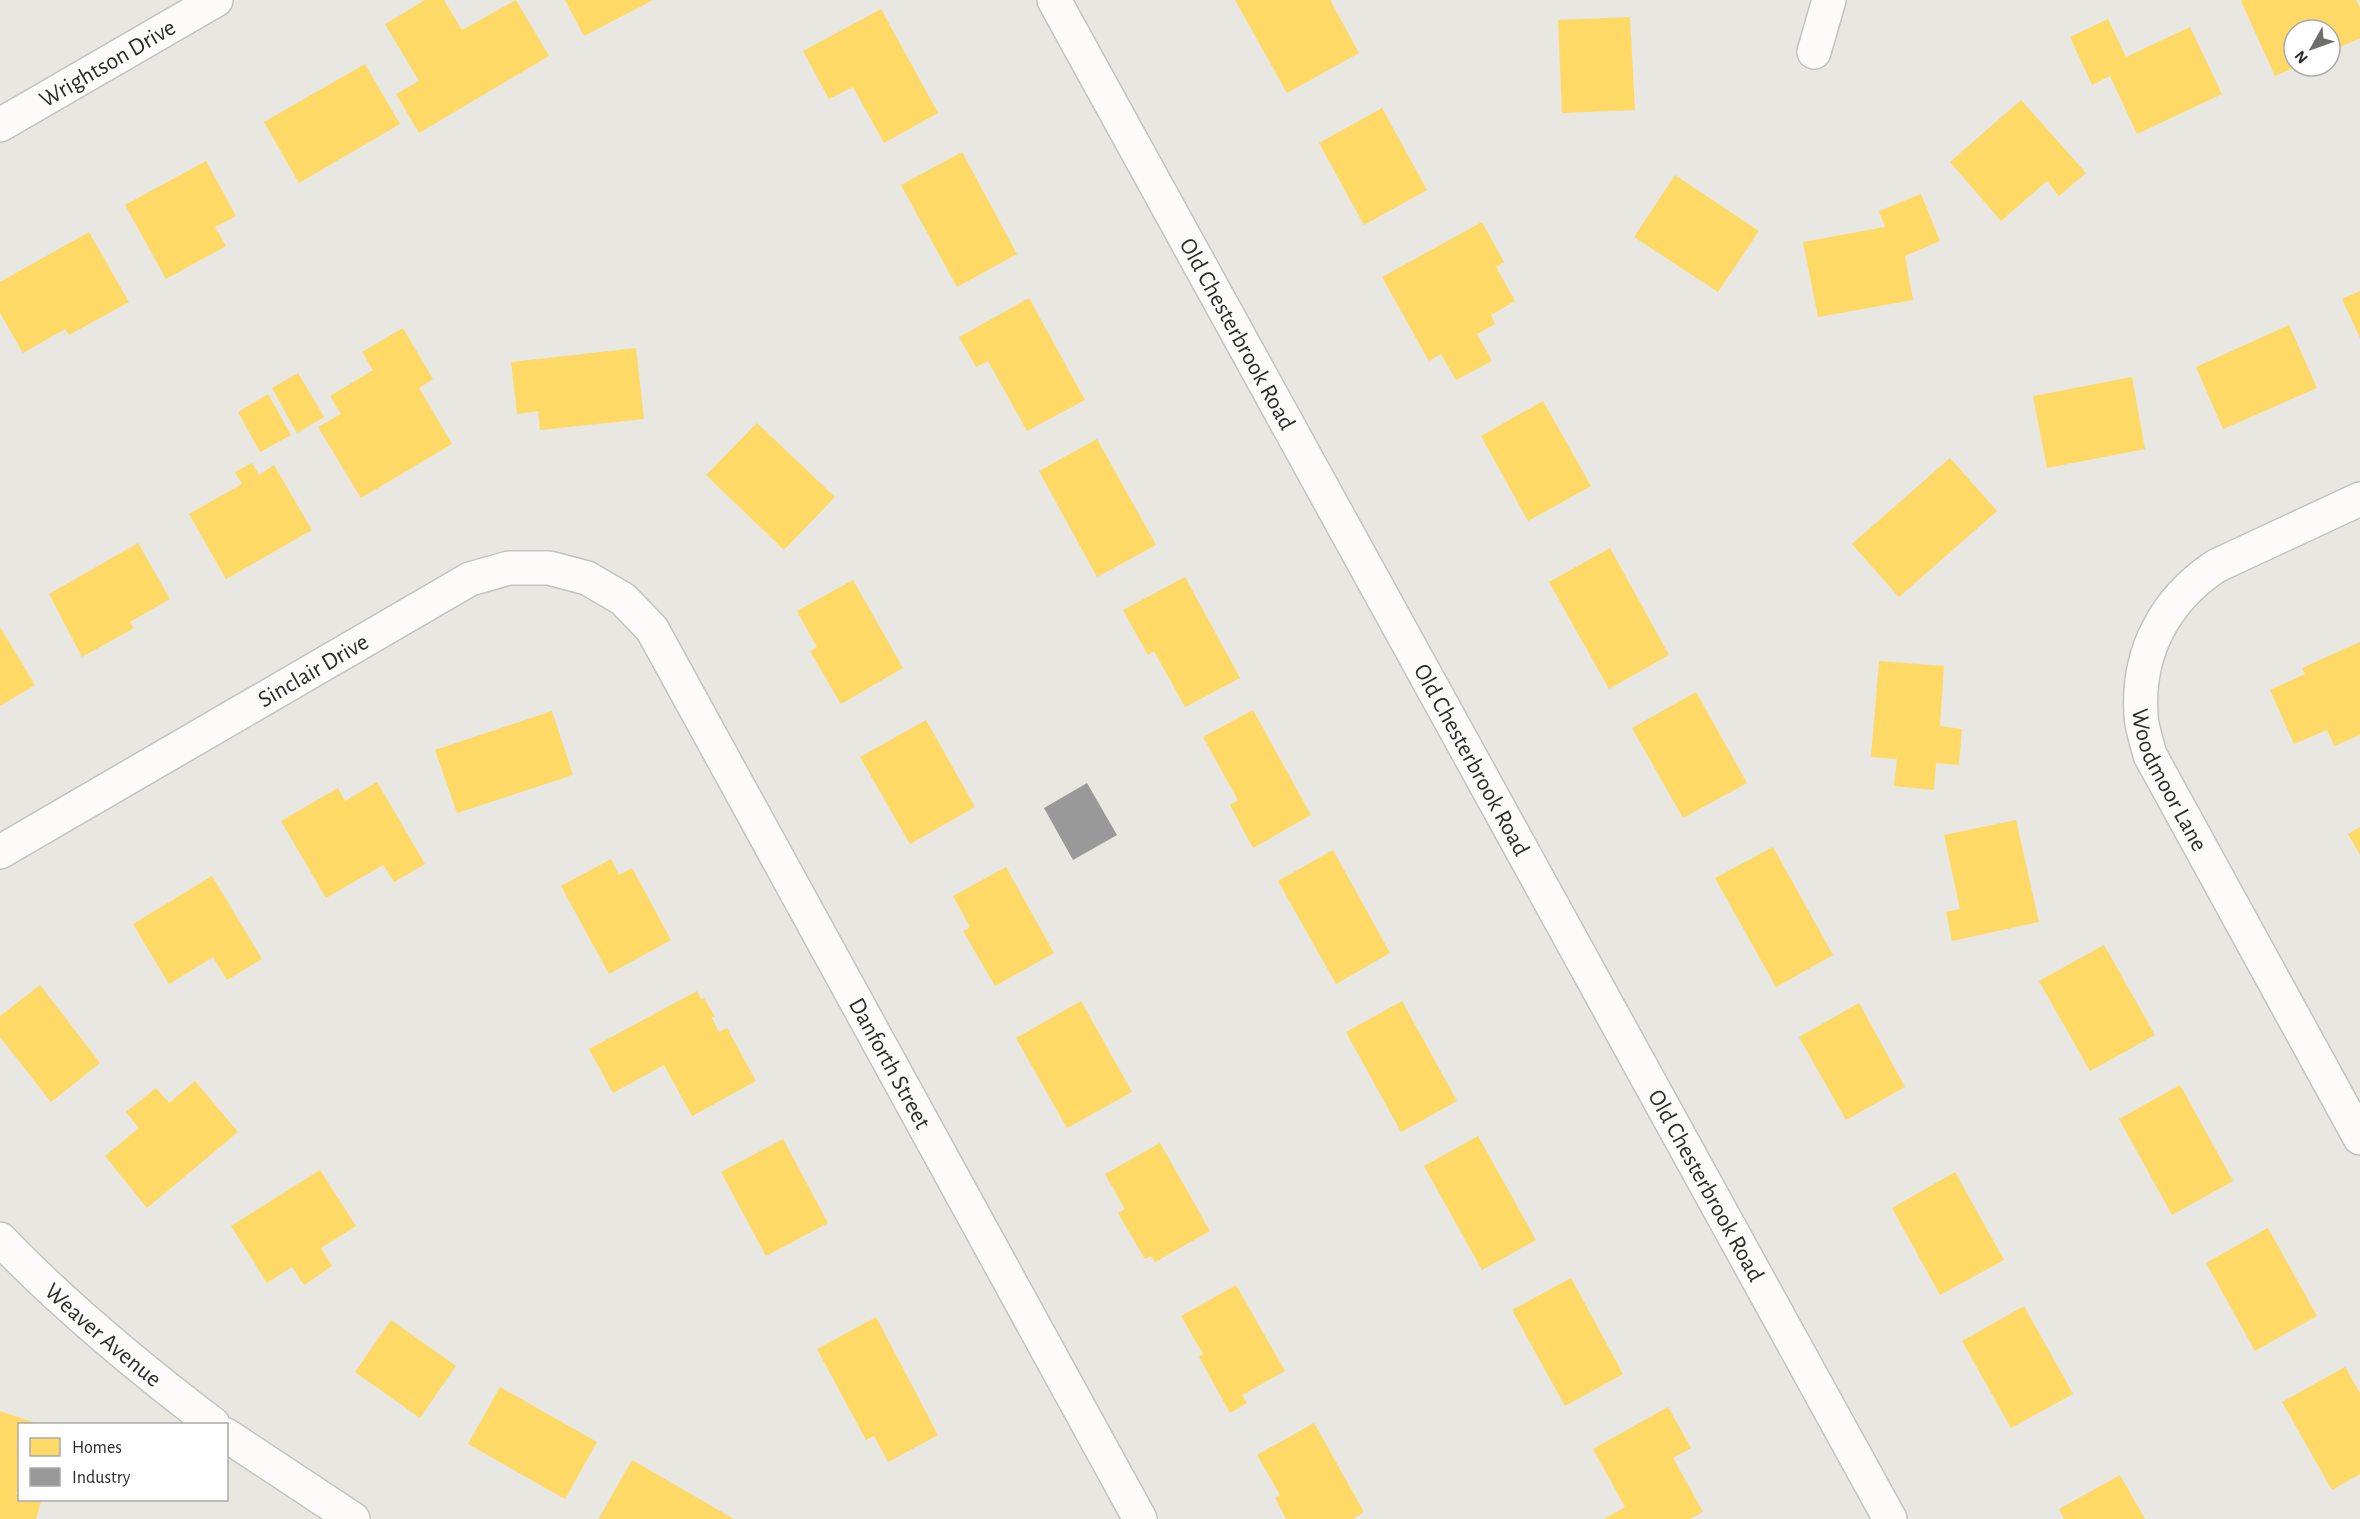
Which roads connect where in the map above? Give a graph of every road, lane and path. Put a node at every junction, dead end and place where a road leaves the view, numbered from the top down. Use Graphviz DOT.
graph roads {
  1 [pos="216,0"];
  2 [pos="1054,0"];
  3 [pos="1829,0"];
  4 [pos="1814,52"];
  5 [pos="0,125"];
  6 [pos="2360,499"];
  7 [pos="635,611"];
  8 [pos="0,852"];
  9 [pos="2360,1138"];
  10 [pos="0,1239"];
  11 [pos="210,1423"];
  12 [pos="228,1436"];
  13 [pos="352,1519"];
  14 [pos="1140,1519"];
  15 [pos="1890,1519"];
  1 -- 5 [label="street, Wrightson Drive"];
  2 -- 15 [label="street, Old Chesterbrook Road"];
  3 -- 4 [label="street"];
  6 -- 9 [label="street, Woodmoor Lane"];
  7 -- 8 [label="street, Sinclair Drive"];
  7 -- 14 [label="street, Danforth Street"];
  10 -- 11 [label="street, Weaver Avenue"];
  12 -- 13 [label="street"];
}
